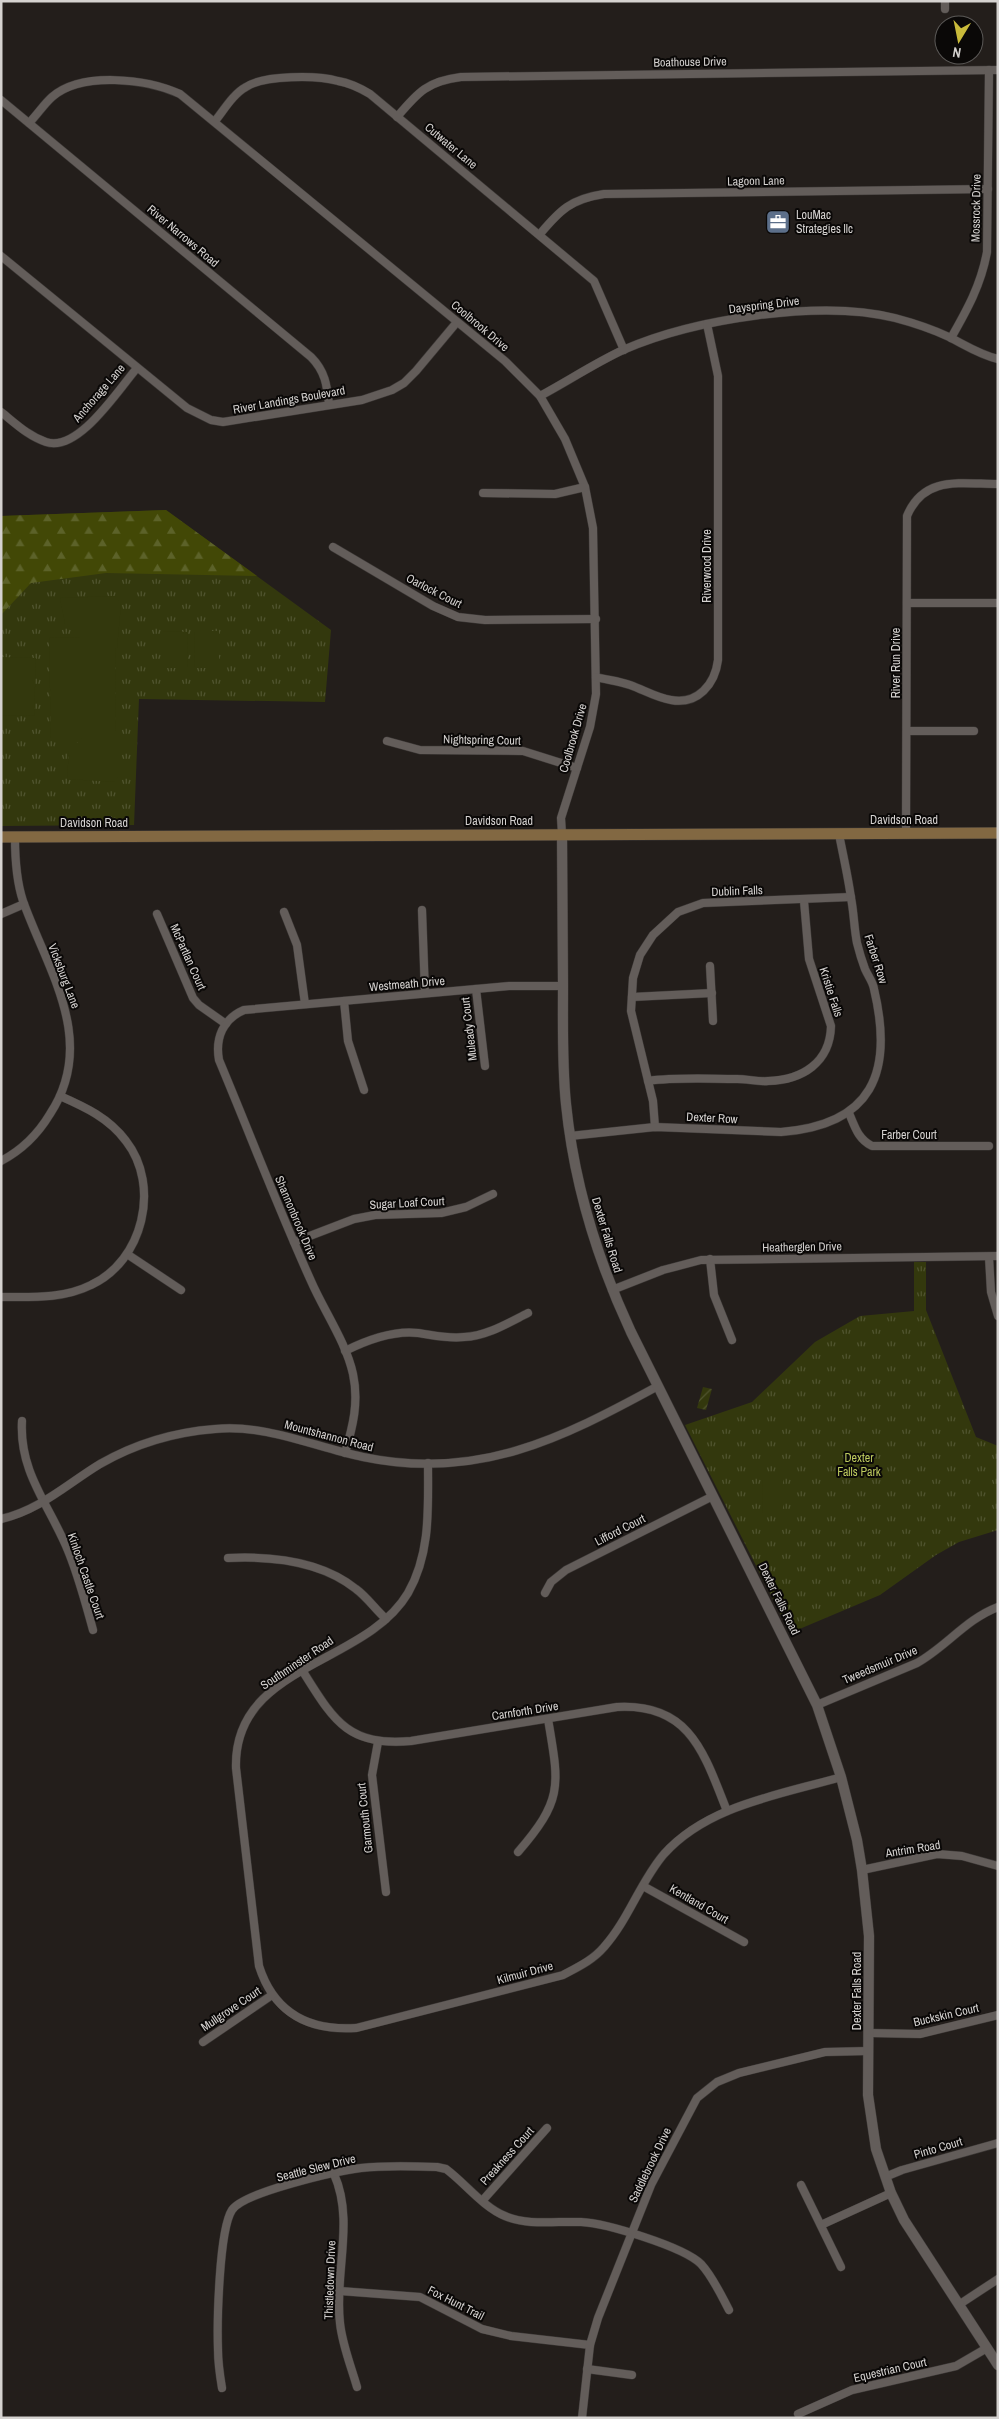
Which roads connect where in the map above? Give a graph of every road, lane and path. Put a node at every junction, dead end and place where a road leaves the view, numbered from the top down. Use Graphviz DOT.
graph roads {
  1 [pos="989,70"];
  2 [pos="998,70"];
  3 [pos="1,100"];
  4 [pos="397,117"];
  5 [pos="214,121"];
  6 [pos="29,123"];
  7 [pos="988,190"];
  8 [pos="540,234"];
  9 [pos="1,256"];
  10 [pos="457,322"];
  11 [pos="707,324"];
  12 [pos="951,338"];
  13 [pos="624,350"];
  14 [pos="998,359"];
  15 [pos="137,368"];
  16 [pos="540,396"];
  17 [pos="329,404"];
  18 [pos="1,412"];
  19 [pos="998,484"];
  20 [pos="585,487"];
  21 [pos="483,493"];
  22 [pos="333,547"];
  23 [pos="907,603"];
  24 [pos="998,603"];
  25 [pos="596,619"];
  26 [pos="596,677"];
  27 [pos="908,731"];
  28 [pos="974,731"];
  29 [pos="387,740"];
  30 [pos="577,768"];
  31 [pos="998,833"];
  32 [pos="562,834"];
  33 [pos="839,834"];
  34 [pos="906,834"];
  35 [pos="1,837"];
  36 [pos="15,837"];
  37 [pos="851,897"];
  38 [pos="804,901"];
  39 [pos="24,904"];
  40 [pos="422,910"];
  41 [pos="284,912"];
  42 [pos="1,914"];
  43 [pos="157,914"];
  44 [pos="710,966"];
  45 [pos="563,986"];
  46 [pos="476,989"];
  47 [pos="425,993"];
  48 [pos="712,993"];
  49 [pos="632,996"];
  50 [pos="344,1001"];
  51 [pos="305,1004"];
  52 [pos="713,1021"];
  53 [pos="226,1024"];
  54 [pos="485,1066"];
  55 [pos="648,1081"];
  56 [pos="364,1090"];
  57 [pos="60,1096"];
  58 [pos="848,1113"];
  59 [pos="655,1126"];
  60 [pos="570,1136"];
  61 [pos="989,1146"];
  62 [pos="1,1161"];
  63 [pos="493,1194"];
  64 [pos="294,1242"];
  65 [pos="127,1254"];
  66 [pos="994,1257"];
  67 [pos="710,1259"];
  68 [pos="181,1290"];
  69 [pos="612,1290"];
  70 [pos="1,1297"];
  71 [pos="528,1313"];
  72 [pos="998,1316"];
  73 [pos="732,1340"];
  74 [pos="345,1351"];
  75 [pos="658,1386"];
  76 [pos="22,1422"];
  77 [pos="345,1452"];
  78 [pos="428,1463"];
  79 [pos="713,1496"];
  80 [pos="43,1503"];
  81 [pos="1,1519"];
  82 [pos="228,1558"];
  83 [pos="545,1593"];
  84 [pos="998,1607"];
  85 [pos="386,1618"];
  86 [pos="93,1630"];
  87 [pos="302,1670"];
  88 [pos="816,1705"];
  89 [pos="548,1719"];
  90 [pos="378,1742"];
  91 [pos="841,1777"];
  92 [pos="727,1810"];
  93 [pos="518,1852"];
  94 [pos="998,1866"];
  95 [pos="862,1870"];
  96 [pos="643,1886"];
  97 [pos="386,1892"];
  98 [pos="744,1942"];
  99 [pos="272,1995"];
  100 [pos="998,2015"];
  101 [pos="870,2033"];
  102 [pos="203,2042"];
  103 [pos="868,2051"];
  104 [pos="547,2128"];
  105 [pos="998,2143"];
  106 [pos="334,2174"];
  107 [pos="885,2177"];
  108 [pos="801,2185"];
  109 [pos="891,2193"];
  110 [pos="483,2200"];
  111 [pos="821,2225"];
  112 [pos="632,2233"];
  113 [pos="841,2268"];
  114 [pos="998,2280"];
  115 [pos="340,2291"];
  116 [pos="960,2304"];
  117 [pos="729,2310"];
  118 [pos="590,2345"];
  119 [pos="987,2348"];
  120 [pos="998,2364"];
  121 [pos="587,2369"];
  122 [pos="632,2375"];
  123 [pos="356,2387"];
  124 [pos="222,2388"];
  125 [pos="798,2414"];
  126 [pos="582,2418"];
  1 -- 2 [label="street, Boathouse Drive"];
  1 -- 4 [label="street, Boathouse Drive"];
  1 -- 7 [label="street, Mossrock Drive"];
  3 -- 6 [label="street, River Narrows Road"];
  4 -- 5 [label="street, Cutwater Lane"];
  4 -- 8 [label="street, Cutwater Lane"];
  5 -- 6 [label="street, Coolbrook Drive"];
  5 -- 10 [label="street, Coolbrook Drive"];
  6 -- 17 [label="street, River Narrows Road"];
  7 -- 8 [label="street, Lagoon Lane"];
  7 -- 12 [label="street, Mossrock Drive"];
  8 -- 13 [label="street, Cutwater Lane"];
  9 -- 15 [label="street, River Landings Boulevard"];
  10 -- 16 [label="street, Coolbrook Drive"];
  10 -- 17 [label="street, River Landings Boulevard"];
  11 -- 12 [label="street, Dayspring Drive"];
  11 -- 13 [label="street, Dayspring Drive"];
  11 -- 26 [label="street, Riverwood Drive"];
  12 -- 14 [label="street, Dayspring Drive"];
  13 -- 16 [label="street, Dayspring Drive"];
  15 -- 17 [label="street, River Landings Boulevard"];
  15 -- 18 [label="street, Anchorage Lane"];
  16 -- 20 [label="street, Coolbrook Drive"];
  19 -- 23 [label="street, River Run Drive"];
  20 -- 21 [label="street"];
  20 -- 25 [label="street, Coolbrook Drive"];
  22 -- 25 [label="street, Oarlock Court"];
  23 -- 24 [label="street"];
  23 -- 27 [label="street, River Run Drive"];
  25 -- 26 [label="street, Coolbrook Drive"];
  26 -- 30 [label="street, Coolbrook Drive"];
  27 -- 28 [label="street"];
  27 -- 34 [label="street, River Run Drive"];
  29 -- 30 [label="street, Nightspring Court"];
  30 -- 32 [label="street, Coolbrook Drive"];
  31 -- 34 [label="main road, Davidson Road"];
  32 -- 33 [label="main road, Davidson Road"];
  32 -- 36 [label="main road, Davidson Road"];
  32 -- 45 [label="street, Dexter Falls Road"];
  33 -- 34 [label="main road, Davidson Road"];
  33 -- 37 [label="street, Farber Row"];
  35 -- 36 [label="main road, Davidson Road"];
  36 -- 39 [label="street, Vicksburg Lane"];
  37 -- 38 [label="street, Dublin Falls"];
  37 -- 58 [label="street, Farber Row"];
  38 -- 49 [label="street, Dublin Falls"];
  38 -- 55 [label="street, Kristie Falls"];
  39 -- 42 [label="street"];
  39 -- 57 [label="street, Vicksburg Lane"];
  40 -- 47 [label="street"];
  41 -- 51 [label="street"];
  43 -- 53 [label="street, McPartlan Court"];
  44 -- 48 [label="street"];
  45 -- 46 [label="street, Westmeath Drive"];
  45 -- 60 [label="street, Dexter Falls Road"];
  46 -- 47 [label="street, Westmeath Drive"];
  46 -- 54 [label="street, Muleady Court"];
  47 -- 50 [label="street, Westmeath Drive"];
  48 -- 49 [label="street"];
  48 -- 52 [label="street"];
  49 -- 55 [label="street, Dublin Falls"];
  50 -- 51 [label="street, Westmeath Drive"];
  50 -- 56 [label="street"];
  51 -- 53 [label="street, Westmeath Drive"];
  53 -- 64 [label="street, Shannonbrook Drive"];
  55 -- 59 [label="street, Dublin Falls"];
  57 -- 62 [label="street, Vicksburg Lane"];
  57 -- 65 [label="street"];
  58 -- 59 [label="street, Dexter Row"];
  58 -- 61 [label="street, Farber Court"];
  59 -- 60 [label="street, Dexter Row"];
  60 -- 69 [label="street, Dexter Falls Road"];
  63 -- 64 [label="street, Sugar Loaf Court"];
  64 -- 74 [label="street, Shannonbrook Drive"];
  65 -- 68 [label="street"];
  65 -- 70 [label="street"];
  66 -- 67 [label="street, Heatherglen Drive"];
  66 -- 72 [label="street"];
  67 -- 69 [label="street, Heatherglen Drive"];
  67 -- 73 [label="street"];
  69 -- 75 [label="street, Dexter Falls Road"];
  71 -- 74 [label="street"];
  74 -- 77 [label="street, Shannonbrook Drive"];
  75 -- 78 [label="street, Mountshannon Road"];
  75 -- 79 [label="street, Dexter Falls Road"];
  76 -- 80 [label="street, Kinloch Castle Court"];
  77 -- 78 [label="street, Mountshannon Road"];
  77 -- 80 [label="street, Mountshannon Road"];
  78 -- 85 [label="street, Southminster Road"];
  79 -- 83 [label="street, Lifford Court"];
  79 -- 88 [label="street, Dexter Falls Road"];
  80 -- 81 [label="street, Mountshannon Road"];
  80 -- 86 [label="street, Kinloch Castle Court"];
  82 -- 85 [label="street"];
  84 -- 88 [label="street, Tweedsmuir Drive"];
  85 -- 87 [label="street, Southminster Road"];
  87 -- 90 [label="street, Carnforth Drive"];
  87 -- 99 [label="street, Southminster Road"];
  88 -- 91 [label="street, Dexter Falls Road"];
  89 -- 90 [label="street, Carnforth Drive"];
  89 -- 92 [label="street, Carnforth Drive"];
  89 -- 93 [label="street"];
  90 -- 97 [label="street, Garmouth Court"];
  91 -- 92 [label="street, Kilmuir Drive"];
  91 -- 95 [label="street, Dexter Falls Road"];
  92 -- 96 [label="street, Kilmuir Drive"];
  94 -- 95 [label="street, Antrim Road"];
  95 -- 101 [label="street, Dexter Falls Road"];
  96 -- 98 [label="street, Kentland Court"];
  96 -- 99 [label="street, Kilmuir Drive"];
  99 -- 102 [label="street, Mullgrove Court"];
  100 -- 101 [label="street, Buckskin Court"];
  101 -- 103 [label="street, Dexter Falls Road"];
  103 -- 107 [label="street, Dexter Falls Road"];
  103 -- 112 [label="street, Saddlebrook Drive"];
  104 -- 110 [label="street, Preakness Court"];
  105 -- 107 [label="street, Pinto Court"];
  106 -- 110 [label="street, Seattle Slew Drive"];
  106 -- 115 [label="street, Thistledown Drive"];
  106 -- 124 [label="street, Seattle Slew Drive"];
  107 -- 109 [label="street, Dexter Falls Road"];
  108 -- 111 [label="street"];
  109 -- 111 [label="street"];
  109 -- 116 [label="street, Dexter Falls Road"];
  110 -- 112 [label="street, Seattle Slew Drive"];
  111 -- 113 [label="street"];
  112 -- 117 [label="street, Seattle Slew Drive"];
  112 -- 118 [label="street, Saddlebrook Drive"];
  114 -- 116 [label="street"];
  115 -- 118 [label="street, Fox Hunt Trail"];
  115 -- 123 [label="street, Thistledown Drive"];
  116 -- 119 [label="street, Dexter Falls Road"];
  118 -- 121 [label="street, Saddlebrook Drive"];
  119 -- 120 [label="street, Dexter Falls Road"];
  119 -- 125 [label="street, Equestrian Court"];
  121 -- 122 [label="street"];
  121 -- 126 [label="street, Saddlebrook Drive"];
}
